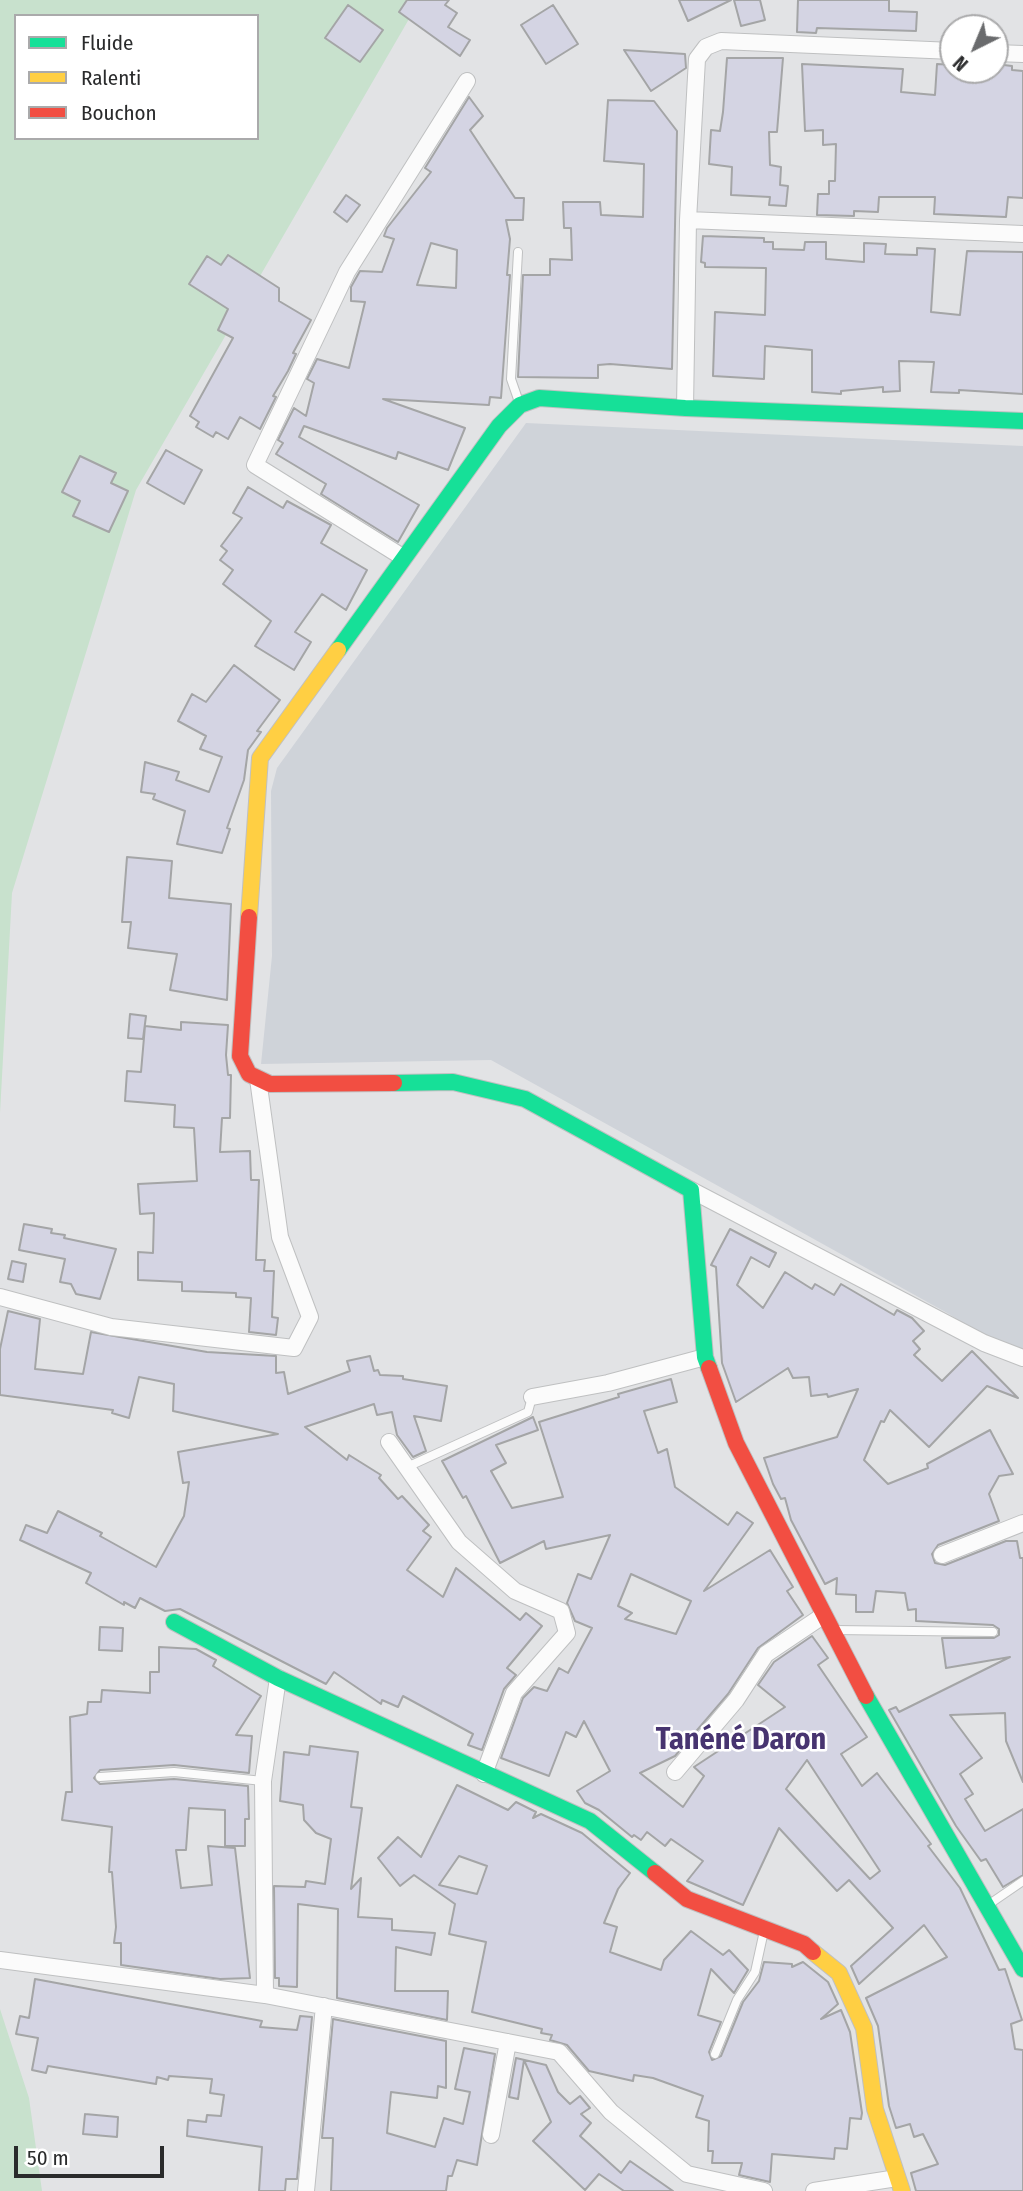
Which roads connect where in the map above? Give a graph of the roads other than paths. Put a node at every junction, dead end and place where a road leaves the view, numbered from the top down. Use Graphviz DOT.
graph roads {
  1 [pos="939,50"];
  2 [pos="467,81"];
  3 [pos="688,220"];
  4 [pos="1023,234"];
  5 [pos="518,251"];
  6 [pos="520,405"];
  7 [pos="685,408"];
  8 [pos="1023,421"];
  9 [pos="404,558"];
  10 [pos="258,1079"];
  11 [pos="691,1190"];
  12 [pos="0,1297"];
  13 [pos="705,1357"];
  14 [pos="1023,1358"];
  15 [pos="532,1397"];
  16 [pos="389,1442"];
  17 [pos="407,1467"];
  18 [pos="1023,1522"];
  19 [pos="942,1555"];
  20 [pos="174,1622"];
  21 [pos="828,1623"];
  22 [pos="993,1632"];
  23 [pos="278,1678"];
  24 [pos="675,1772"];
  25 [pos="484,1774"];
  26 [pos="100,1777"];
  27 [pos="263,1782"];
  28 [pos="1023,1881"];
  29 [pos="986,1906"];
  30 [pos="765,1929"];
  31 [pos="0,1960"];
  32 [pos="1023,1969"];
  33 [pos="265,1995"];
  34 [pos="324,2006"];
  35 [pos="508,2042"];
  36 [pos="715,2054"];
  37 [pos="491,2135"];
  38 [pos="899,2185"];
  39 [pos="306,2191"];
  40 [pos="764,2191"];
  41 [pos="814,2191"];
  1 -- 3 [label="street"];
  2 -- 9 [label="street"];
  3 -- 4 [label="street"];
  3 -- 7 [label="street"];
  5 -- 6 [label="lane"];
  6 -- 7 [label="street"];
  6 -- 9 [label="street"];
  7 -- 8 [label="street"];
  9 -- 10 [label="street"];
  10 -- 11 [label="street"];
  10 -- 12 [label="street"];
  11 -- 13 [label="street"];
  11 -- 14 [label="street"];
  13 -- 15 [label="street"];
  13 -- 21 [label="street"];
  15 -- 17 [label="lane"];
  16 -- 17 [label="street"];
  17 -- 25 [label="street"];
  18 -- 19 [label="street"];
  20 -- 23 [label="street"];
  21 -- 22 [label="lane"];
  21 -- 24 [label="street"];
  21 -- 29 [label="street"];
  23 -- 25 [label="street"];
  23 -- 27 [label="street"];
  25 -- 30 [label="street"];
  26 -- 27 [label="lane"];
  27 -- 33 [label="street"];
  28 -- 29 [label="lane"];
  29 -- 32 [label="street"];
  30 -- 36 [label="lane"];
  30 -- 38 [label="street"];
  31 -- 33 [label="street"];
  33 -- 34 [label="street"];
  34 -- 35 [label="street"];
  34 -- 39 [label="street"];
  35 -- 37 [label="street"];
  35 -- 40 [label="street"];
  38 -- 41 [label="street"];
}
